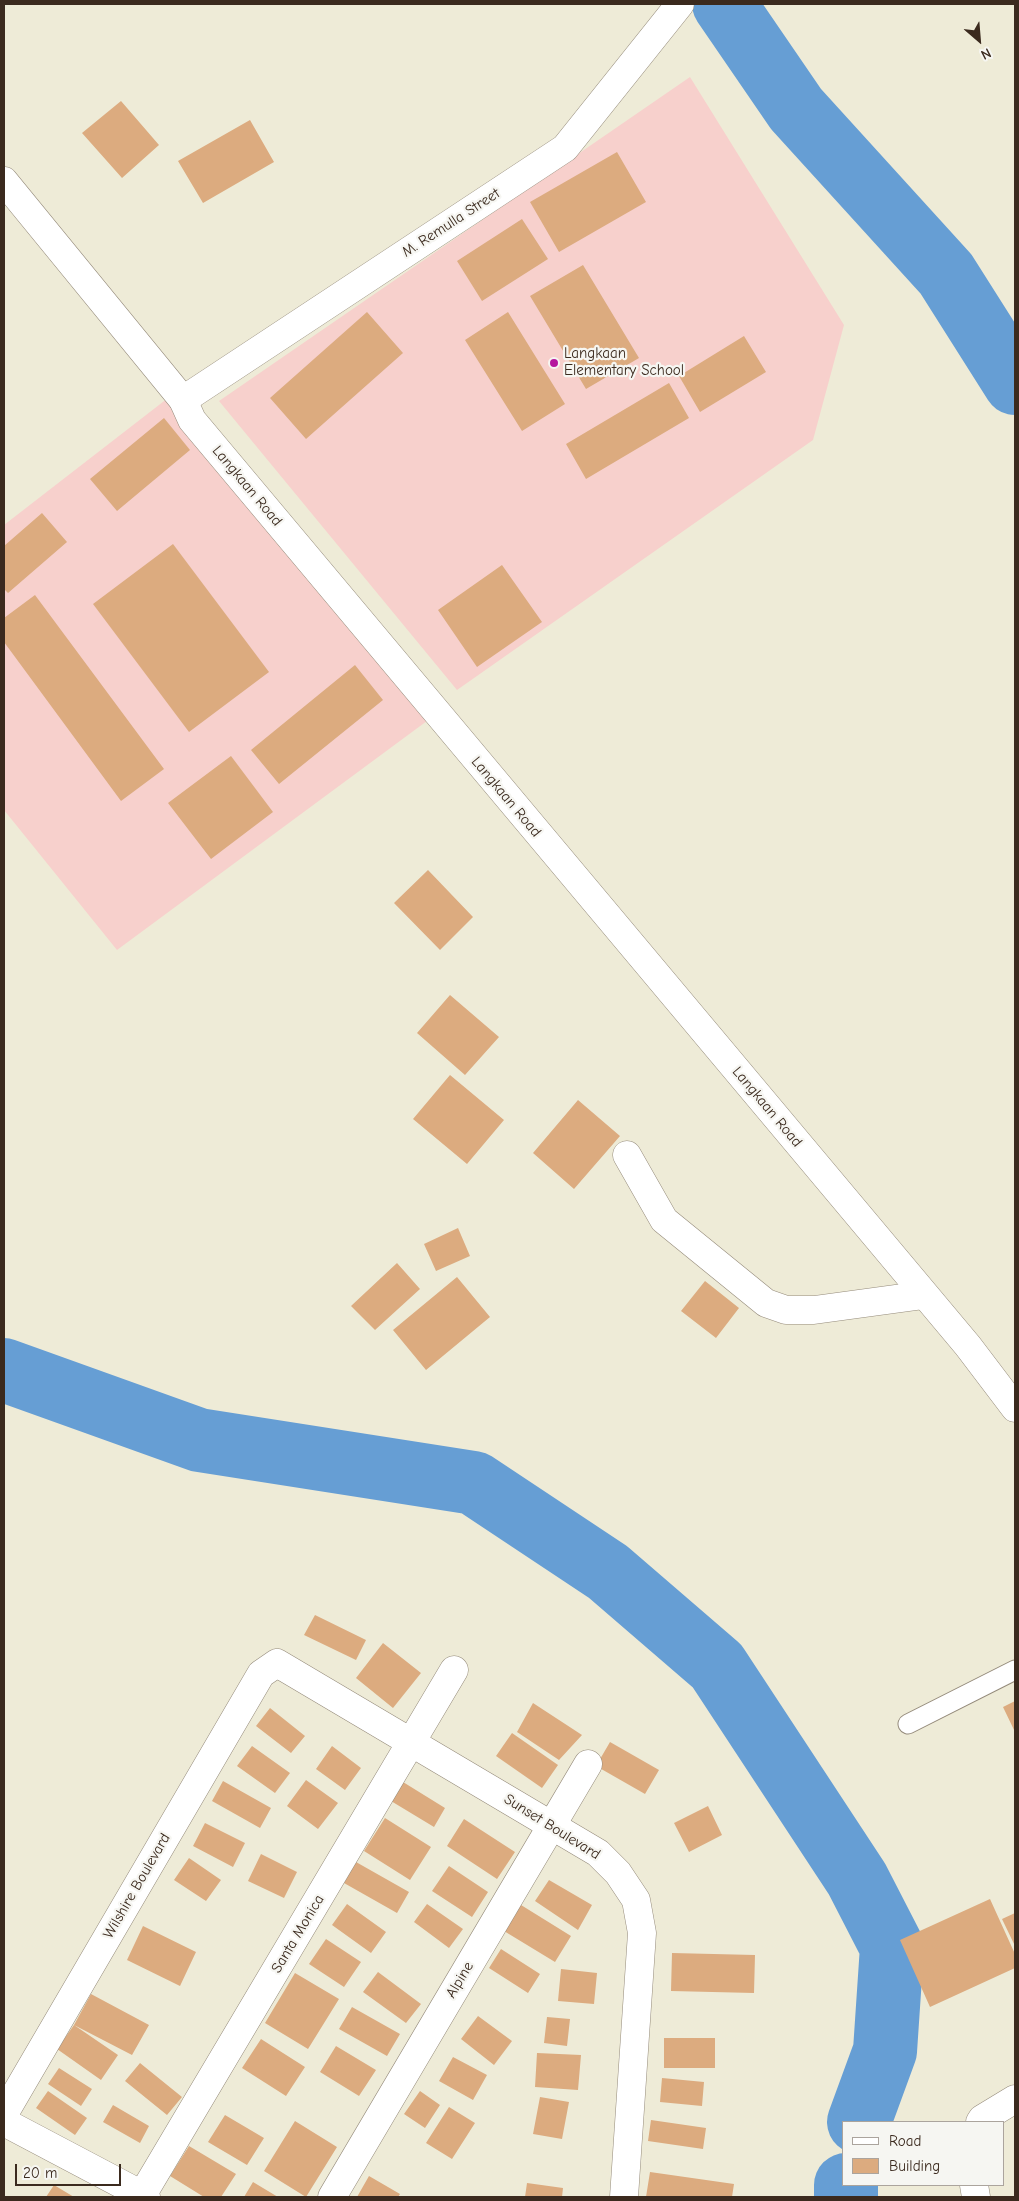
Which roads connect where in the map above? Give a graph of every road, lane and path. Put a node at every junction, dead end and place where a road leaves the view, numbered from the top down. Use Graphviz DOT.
graph roads {
  1 [pos="676,10"];
  2 [pos="4,181"];
  3 [pos="183,400"];
  4 [pos="627,1155"];
  5 [pos="924,1295"];
  6 [pos="1015,1408"];
  7 [pos="277,1663"];
  8 [pos="454,1670"];
  9 [pos="1015,1670"];
  10 [pos="908,1724"];
  11 [pos="411,1744"];
  12 [pos="588,1764"];
  13 [pos="552,1825"];
  14 [pos="1015,2099"];
  15 [pos="4,2114"];
  16 [pos="981,2121"];
  17 [pos="4,2122"];
  18 [pos="143,2197"];
  19 [pos="332,2197"];
  20 [pos="624,2197"];
  1 -- 3 [label="street, M. Remulla Street"];
  2 -- 3 [label="street, Langkaan Road"];
  3 -- 5 [label="street, Langkaan Road"];
  4 -- 5 [label="street"];
  5 -- 6 [label="street, Langkaan Road"];
  7 -- 11 [label="street, Sunset Boulevard"];
  7 -- 15 [label="street, Wilshire Boulevard"];
  8 -- 11 [label="street, Santa Monica"];
  9 -- 10 [label="lane"];
  11 -- 13 [label="street, Sunset Boulevard"];
  11 -- 18 [label="street, Santa Monica"];
  12 -- 13 [label="street, Alpine"];
  13 -- 19 [label="street, Alpine"];
  13 -- 20 [label="street, Sunset Boulevard"];
  14 -- 16 [label="street"];
  17 -- 18 [label="street"];
}
